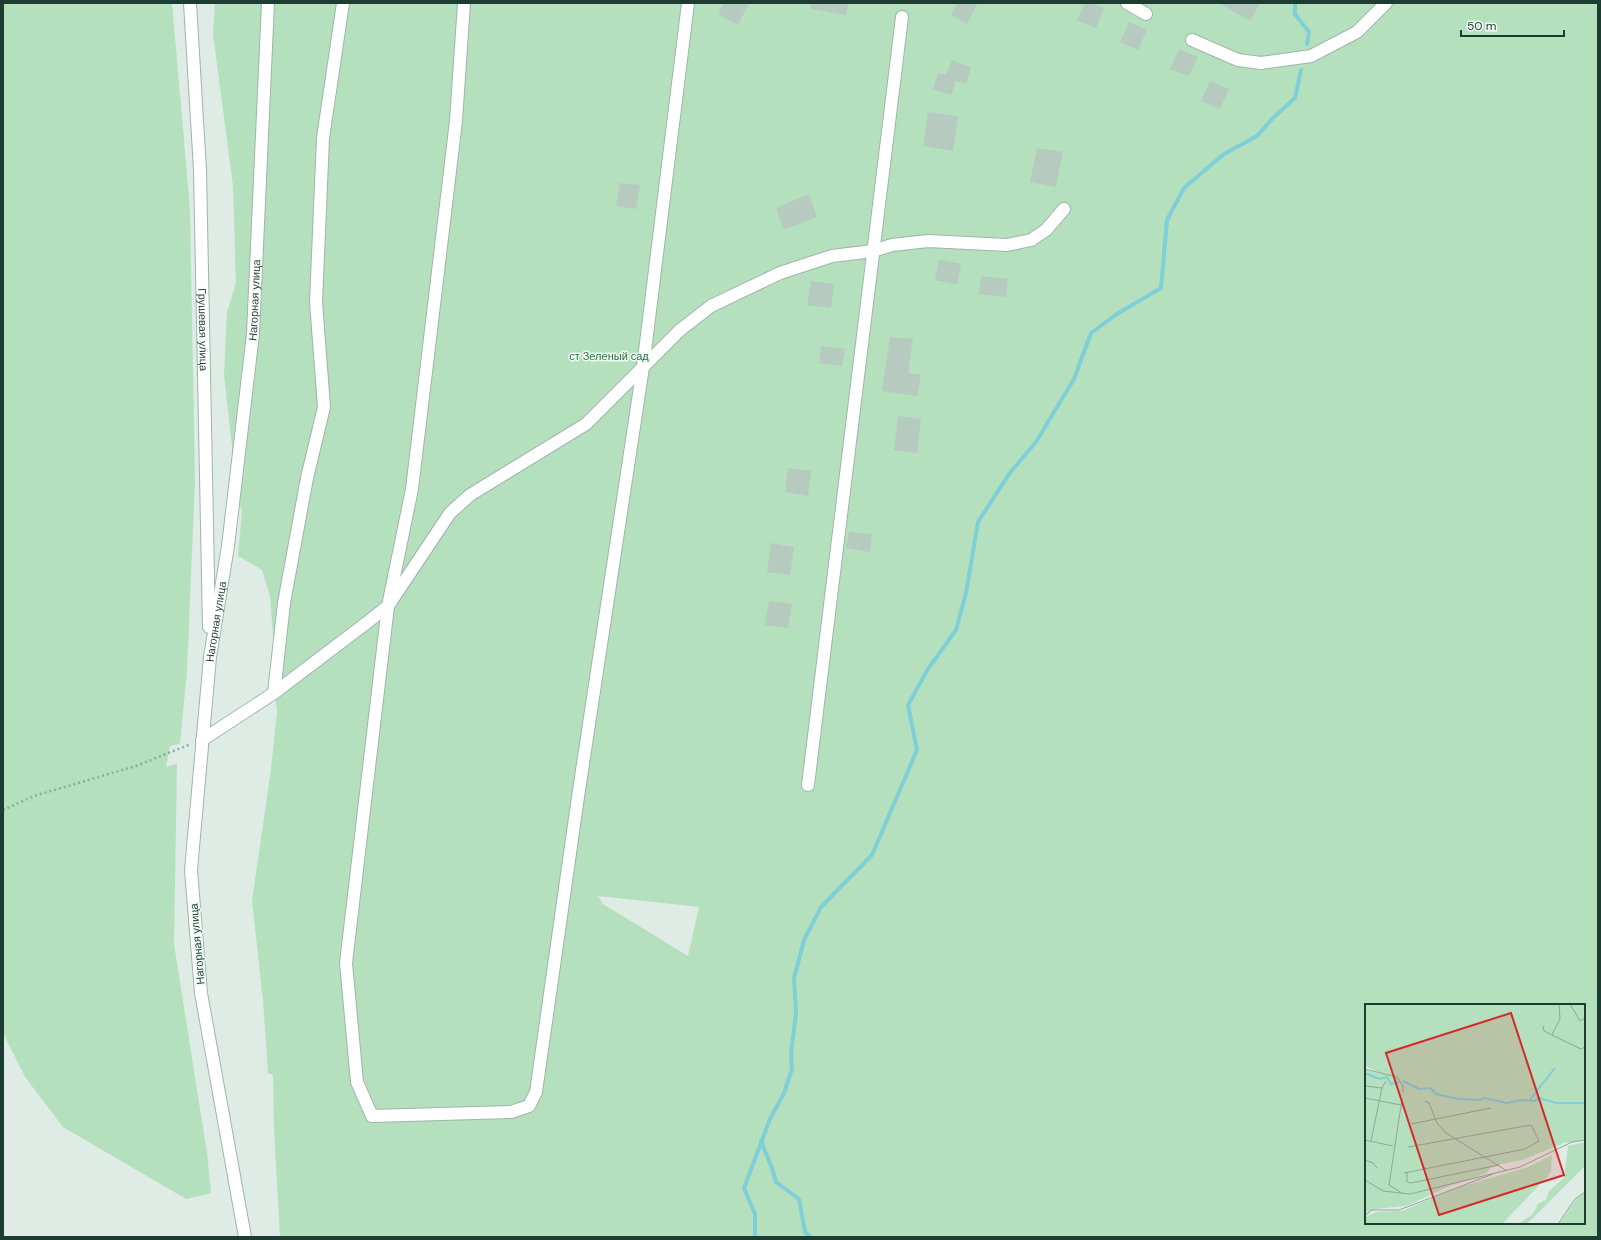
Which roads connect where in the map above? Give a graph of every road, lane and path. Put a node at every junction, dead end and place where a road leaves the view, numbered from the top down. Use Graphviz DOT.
graph roads {
  1 [pos="190,3"];
  2 [pos="268,3"];
  3 [pos="343,3"];
  4 [pos="464,3"];
  5 [pos="688,3"];
  6 [pos="1127,3"];
  7 [pos="1386,3"];
  8 [pos="1146,14"];
  9 [pos="902,17"];
  10 [pos="1192,40"];
  11 [pos="1064,209"];
  12 [pos="873,251"];
  13 [pos="643,367"];
  14 [pos="388,606"];
  15 [pos="210,657"];
  16 [pos="274,693"];
  17 [pos="202,740"];
  18 [pos="808,784"];
  19 [pos="3,810"];
  20 [pos="245,1237"];
  1 -- 15 [label="street, Грушевая улица"];
  2 -- 15 [label="street, Нагорная улица"];
  3 -- 16 [label="street"];
  4 -- 14 [label="street"];
  5 -- 13 [label="street"];
  6 -- 8 [label="street"];
  7 -- 10 [label="street"];
  9 -- 12 [label="street"];
  11 -- 12 [label="street"];
  12 -- 13 [label="street"];
  12 -- 18 [label="street"];
  13 -- 14 [label="street"];
  13 -- 14 [label="street"];
  14 -- 16 [label="street"];
  15 -- 17 [label="street, Нагорная улица"];
  16 -- 17 [label="street"];
  17 -- 19 [label="path"];
  17 -- 20 [label="street, Нагорная улица"];
}
